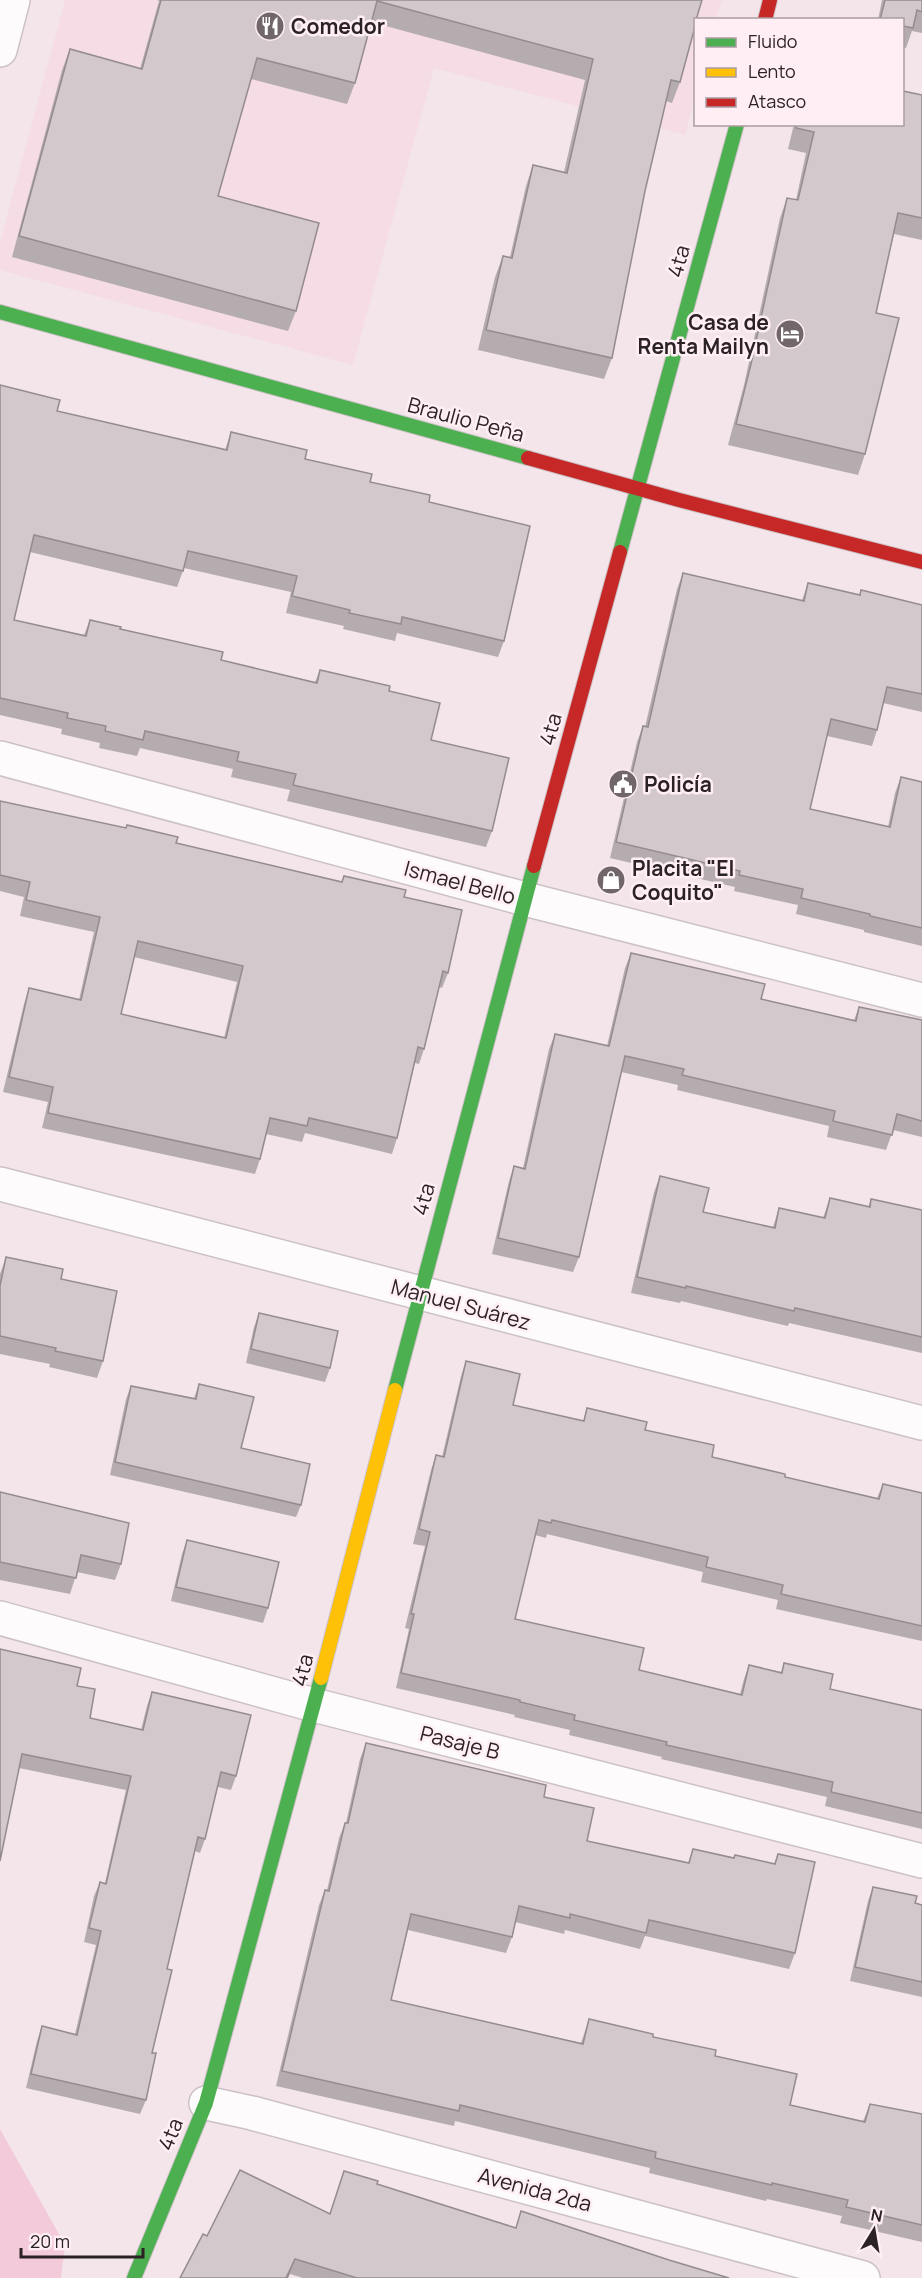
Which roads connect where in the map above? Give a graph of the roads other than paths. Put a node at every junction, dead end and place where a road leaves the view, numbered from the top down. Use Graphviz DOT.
graph roads {
  1 [pos="14,0"];
  2 [pos="771,0"];
  3 [pos="766,18"];
  4 [pos="0,50"];
  5 [pos="736,126"];
  6 [pos="0,312"];
  7 [pos="638,488"];
  8 [pos="922,562"];
  9 [pos="0,758"];
  10 [pos="525,899"];
  11 [pos="922,1000"];
  12 [pos="0,1184"];
  13 [pos="420,1294"];
  14 [pos="922,1423"];
  15 [pos="0,1618"];
  16 [pos="314,1705"];
  17 [pos="922,1861"];
  18 [pos="206,2103"];
  19 [pos="134,2278"];
  20 [pos="863,2278"];
  1 -- 4 [label="street"];
  2 -- 3 [label="main road"];
  5 -- 7 [label="main road, 4ta"];
  6 -- 7 [label="main road, Braulio Peña"];
  7 -- 8 [label="main road, Braulio Peña"];
  7 -- 10 [label="main road, 4ta"];
  9 -- 10 [label="street, Ismael Bello"];
  10 -- 11 [label="street, Ismael Bello"];
  10 -- 13 [label="main road, 4ta"];
  12 -- 13 [label="street, Manuel Suárez"];
  13 -- 14 [label="street, Manuel Suárez"];
  13 -- 16 [label="main road, 4ta"];
  15 -- 16 [label="street, Pasaje B"];
  16 -- 17 [label="street, Pasaje B"];
  16 -- 18 [label="main road, 4ta"];
  18 -- 19 [label="main road, 4ta"];
  18 -- 20 [label="street, Avenida 2da"];
}
